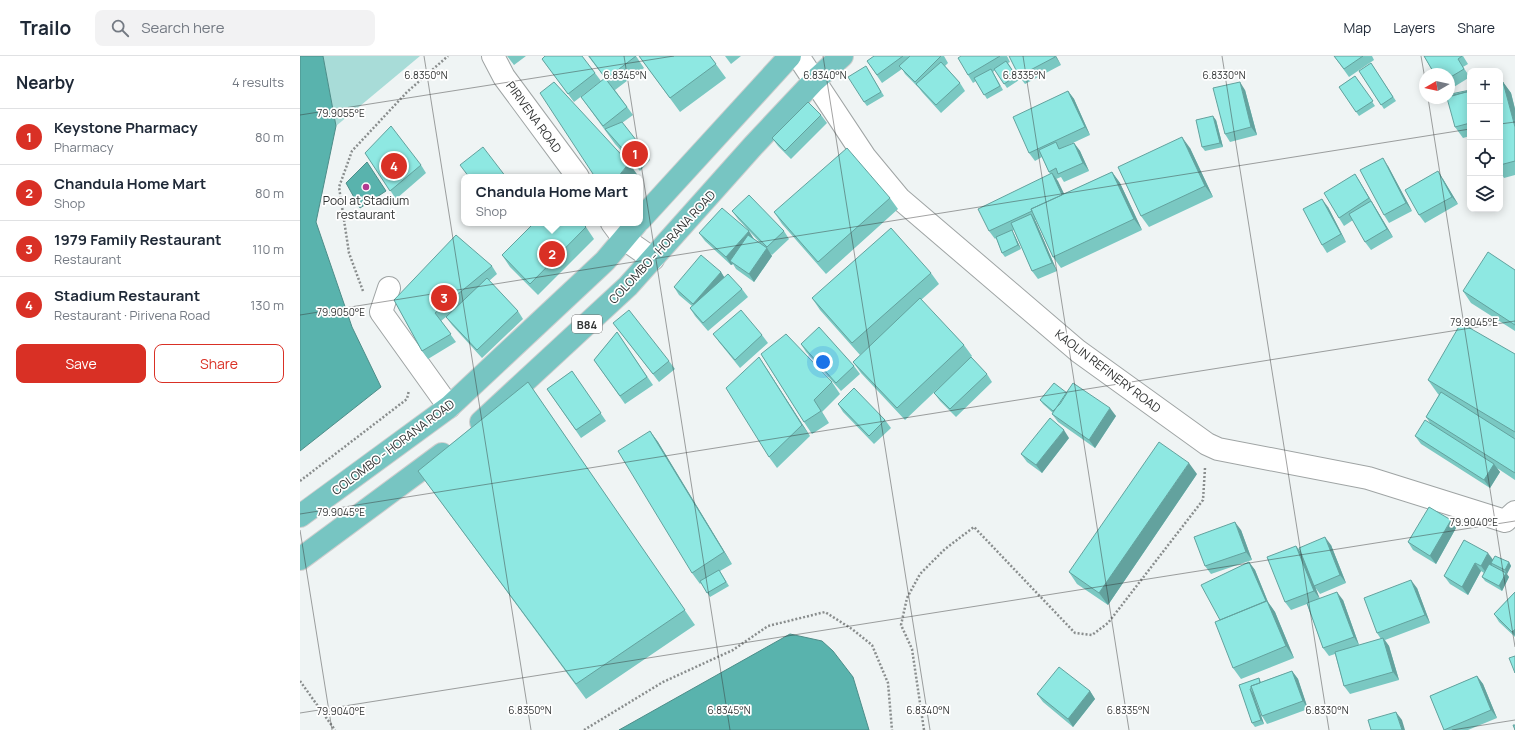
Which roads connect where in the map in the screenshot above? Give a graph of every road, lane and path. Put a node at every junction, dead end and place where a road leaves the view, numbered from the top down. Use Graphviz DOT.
graph roads {
  1 [pos="493,56"];
  2 [pos="790,56"];
  3 [pos="798,56"];
  4 [pos="842,56"];
  5 [pos="814,81"];
  6 [pos="576,174"];
  7 [pos="643,217"];
  8 [pos="624,228"];
  9 [pos="653,259"];
  10 [pos="389,288"];
  11 [pos="449,407"];
  12 [pos="1207,444"];
  13 [pos="300,516"];
  14 [pos="1512,520"];
  15 [pos="300,559"];
  16 [pos="300,682"];
  17 [pos="335,730"];
  18 [pos="584,730"];
  19 [pos="892,730"];
  20 [pos="924,730"];
  1 -- 6 [label="street, PIRIVENA ROAD"];
  2 -- 7 [label="main road"];
  3 -- 5 [label="street, KAOLIN REFINERY ROAD"];
  4 -- 5 [label="main road, COLOMBO - HORANA ROAD / B84"];
  5 -- 9 [label="main road, COLOMBO - HORANA ROAD / B84"];
  5 -- 12 [label="street, KAOLIN REFINERY ROAD"];
  8 -- 9 [label="street"];
  8 -- 11 [label="main road, COLOMBO - HORANA ROAD / B84"];
  9 -- 15 [label="main road, COLOMBO - HORANA ROAD / B84"];
  10 -- 11 [label="street"];
  11 -- 13 [label="main road, COLOMBO - HORANA ROAD / B84"];
  12 -- 14 [label="street, KAOLIN REFINERY ROAD"];
  12 -- 20 [label="path"];
  16 -- 17 [label="path"];
  18 -- 19 [label="path"];
}
